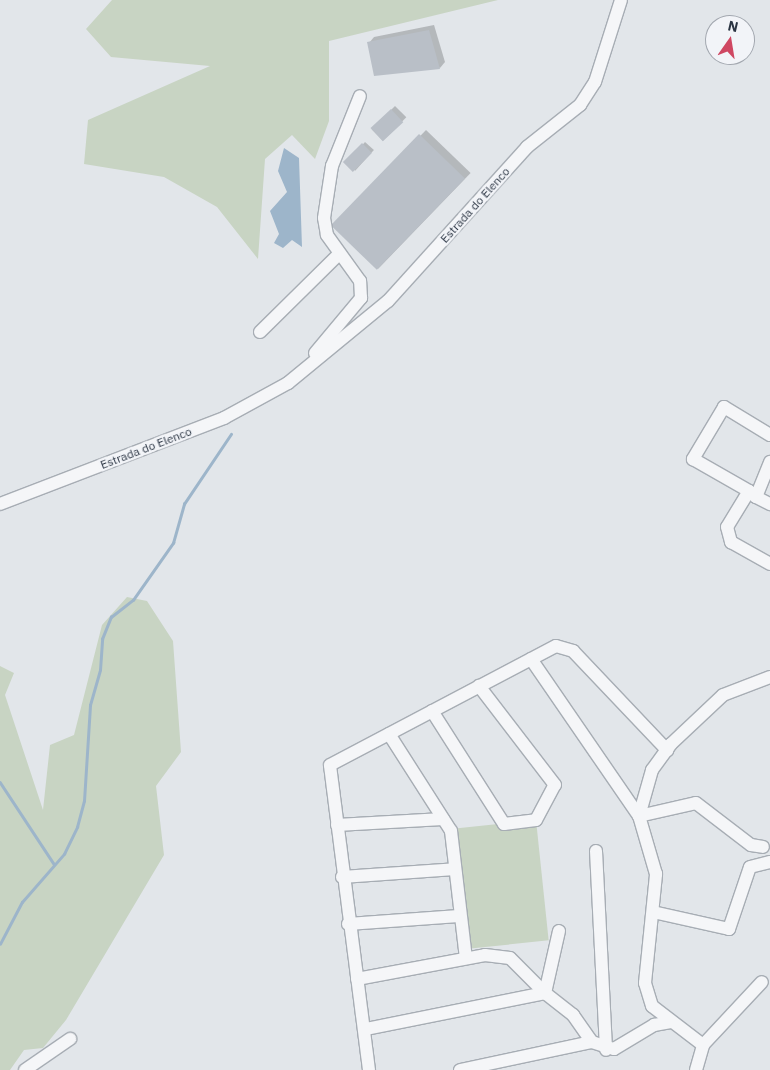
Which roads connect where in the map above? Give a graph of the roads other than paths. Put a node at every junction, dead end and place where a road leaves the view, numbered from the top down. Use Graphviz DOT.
graph roads {
  1 [pos="621,0"];
  2 [pos="360,96"];
  3 [pos="339,254"];
  4 [pos="260,332"];
  5 [pos="288,383"];
  6 [pos="770,435"];
  7 [pos="770,462"];
  8 [pos="752,494"];
  9 [pos="0,504"];
  10 [pos="770,504"];
  11 [pos="770,564"];
  12 [pos="531,660"];
  13 [pos="770,677"];
  14 [pos="479,686"];
  15 [pos="432,711"];
  16 [pos="389,734"];
  17 [pos="667,750"];
  18 [pos="639,816"];
  19 [pos="443,820"];
  20 [pos="337,825"];
  21 [pos="763,847"];
  22 [pos="596,851"];
  23 [pos="770,862"];
  24 [pos="455,869"];
  25 [pos="342,877"];
  26 [pos="653,912"];
  27 [pos="459,916"];
  28 [pos="348,924"];
  29 [pos="559,931"];
  30 [pos="466,958"];
  31 [pos="357,980"];
  32 [pos="762,982"];
  33 [pos="545,993"];
  34 [pos="671,1022"];
  35 [pos="367,1029"];
  36 [pos="70,1039"];
  37 [pos="592,1042"];
  38 [pos="703,1045"];
  39 [pos="606,1050"];
  40 [pos="26,1070"];
  41 [pos="369,1070"];
  42 [pos="460,1070"];
  43 [pos="696,1070"];
  1 -- 5 [label="street, Estrada do Elenco"];
  2 -- 3 [label="street, Estrada do Elenco"];
  3 -- 4 [label="street"];
  3 -- 5 [label="street, Estrada do Elenco"];
  5 -- 9 [label="street, Estrada do Elenco"];
  6 -- 8 [label="street"];
  7 -- 8 [label="street"];
  8 -- 10 [label="street"];
  8 -- 11 [label="street"];
  12 -- 14 [label="street"];
  12 -- 17 [label="street"];
  12 -- 18 [label="street"];
  13 -- 17 [label="street"];
  14 -- 15 [label="street"];
  14 -- 15 [label="street"];
  15 -- 16 [label="street"];
  16 -- 19 [label="street"];
  16 -- 20 [label="street"];
  17 -- 18 [label="street"];
  18 -- 21 [label="street"];
  18 -- 26 [label="street"];
  19 -- 20 [label="street"];
  19 -- 24 [label="street"];
  20 -- 25 [label="street"];
  22 -- 39 [label="street"];
  23 -- 26 [label="street"];
  24 -- 25 [label="street"];
  24 -- 27 [label="street"];
  25 -- 28 [label="street"];
  26 -- 34 [label="street"];
  27 -- 28 [label="street"];
  27 -- 30 [label="street"];
  28 -- 31 [label="street"];
  29 -- 33 [label="street"];
  30 -- 31 [label="street"];
  30 -- 33 [label="street"];
  31 -- 35 [label="street"];
  32 -- 38 [label="street"];
  33 -- 35 [label="street"];
  33 -- 37 [label="street"];
  34 -- 38 [label="street"];
  34 -- 39 [label="street"];
  35 -- 41 [label="street"];
  36 -- 40 [label="street"];
  37 -- 39 [label="street"];
  37 -- 42 [label="street"];
  38 -- 43 [label="street"];
}
